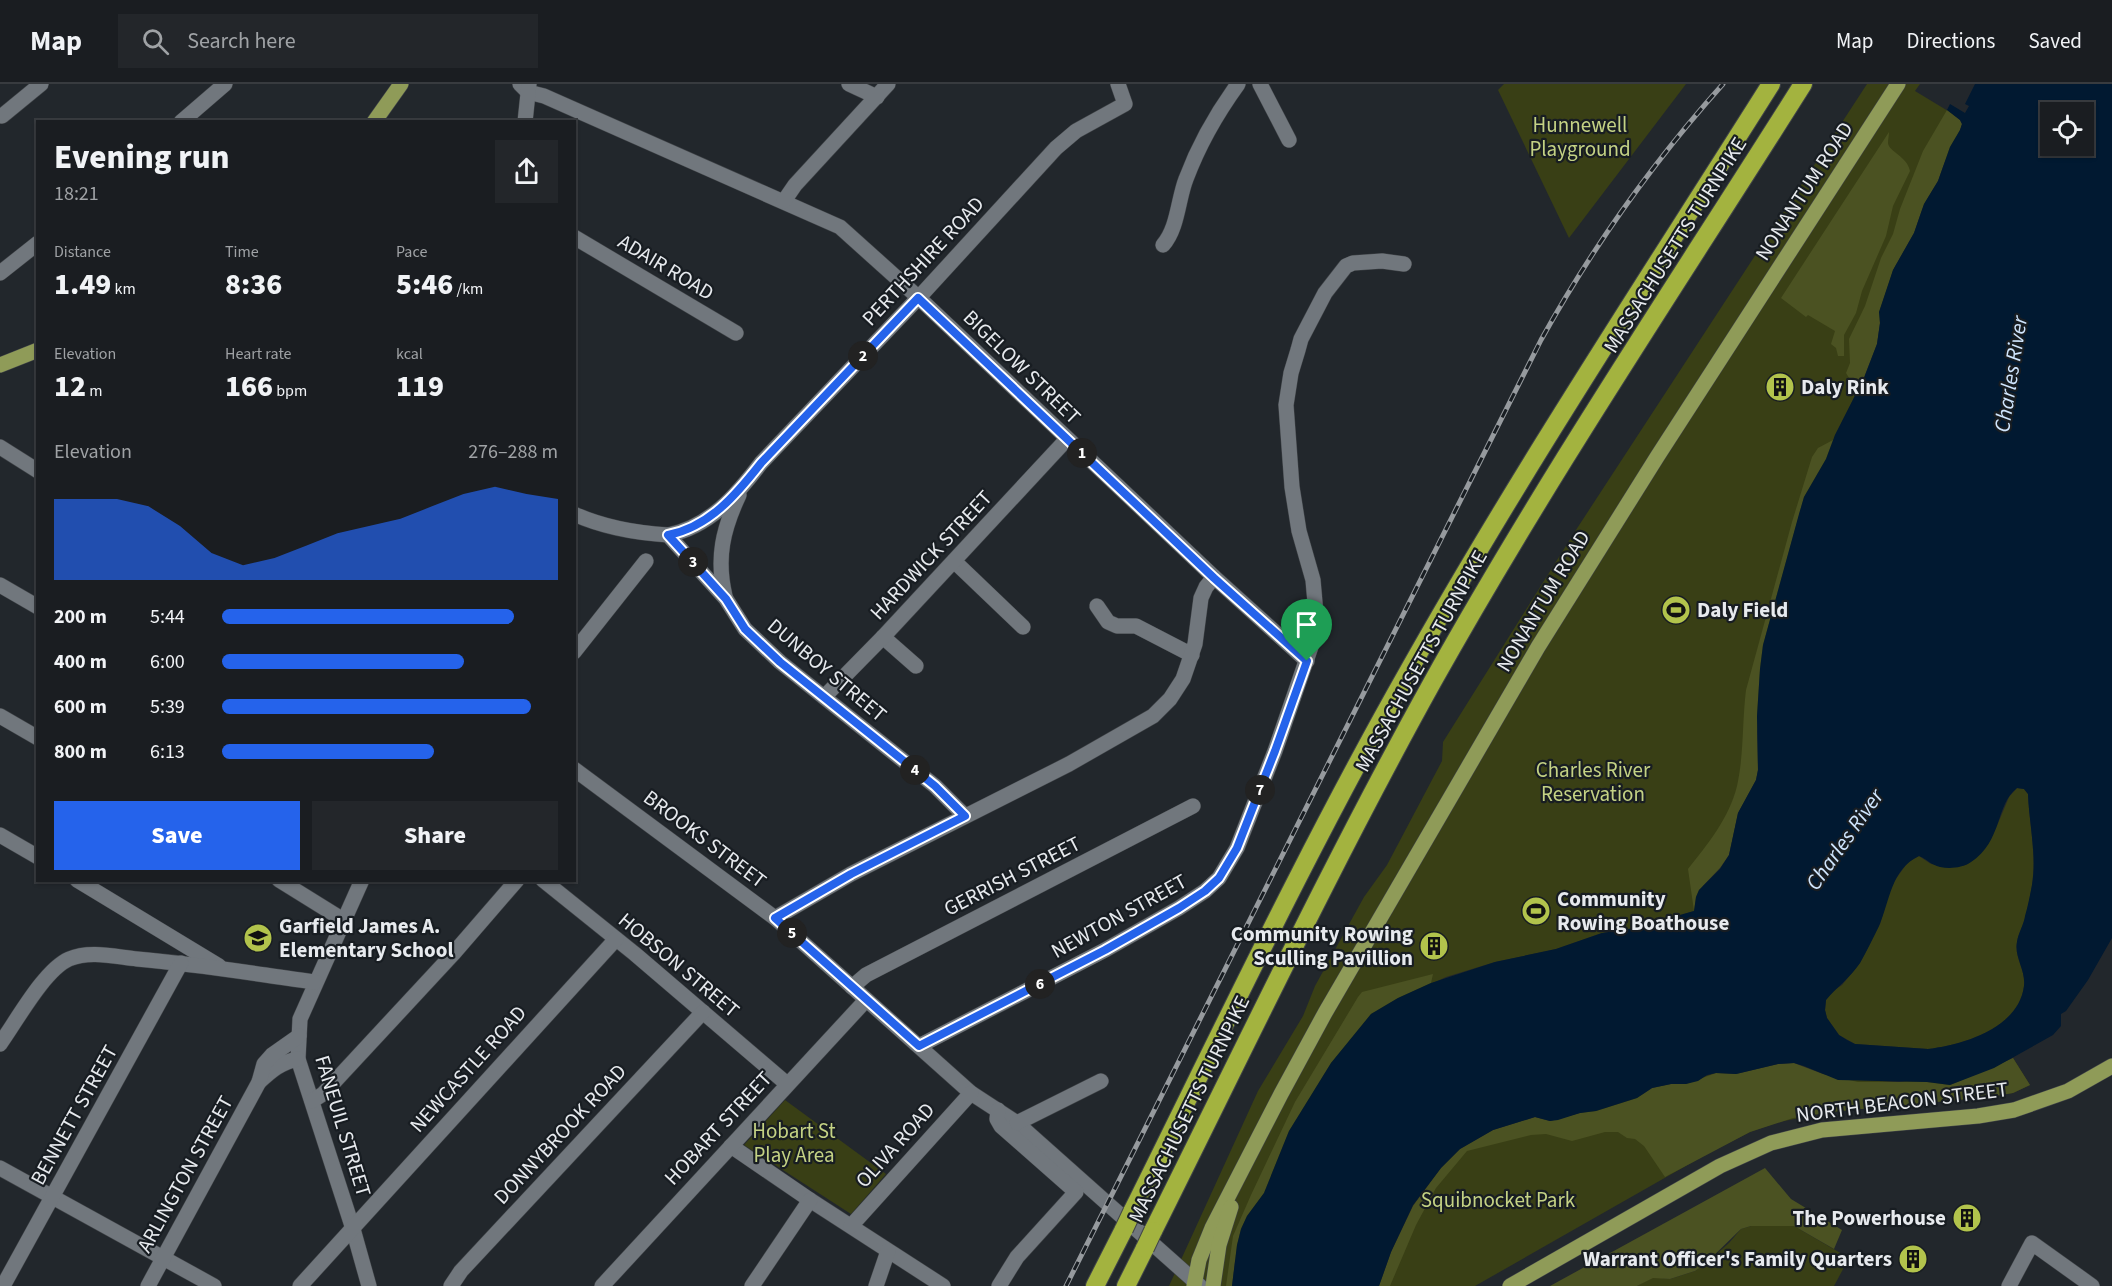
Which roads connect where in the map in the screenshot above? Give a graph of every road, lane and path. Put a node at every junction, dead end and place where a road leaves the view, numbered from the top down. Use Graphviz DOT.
graph roads {
  1 [pos="41,84"];
  2 [pos="225,84"];
  3 [pos="401,84"];
  4 [pos="849,84"];
  5 [pos="888,84"];
  6 [pos="1118,84"];
  7 [pos="1238,84"];
  8 [pos="1260,84"];
  9 [pos="1771,84"];
  10 [pos="1803,84"];
  11 [pos="1898,84"];
  12 [pos="525,87"];
  13 [pos="877,97"];
  14 [pos="2,116"];
  15 [pos="183,120"];
  16 [pos="375,120"];
  17 [pos="525,120"];
  18 [pos="1289,140"];
  19 [pos="784,201"];
  20 [pos="576,238"];
  21 [pos="36,245"];
  22 [pos="1163,245"];
  23 [pos="1404,264"];
  24 [pos="0,273"];
  25 [pos="918,298"];
  26 [pos="736,333"];
  27 [pos="36,351"];
  28 [pos="0,364"];
  29 [pos="1067,439"];
  30 [pos="0,447"];
  31 [pos="36,470"];
  32 [pos="741,489"];
  33 [pos="576,515"];
  34 [pos="668,535"];
  35 [pos="646,561"];
  36 [pos="954,561"];
  37 [pos="1214,578"];
  38 [pos="0,585"];
  39 [pos="726,599"];
  40 [pos="36,606"];
  41 [pos="1097,606"];
  42 [pos="1023,627"];
  43 [pos="883,637"];
  44 [pos="576,649"];
  45 [pos="1192,655"];
  46 [pos="1307,661"];
  47 [pos="915,666"];
  48 [pos="824,697"];
  49 [pos="0,716"];
  50 [pos="36,737"];
  51 [pos="576,770"];
  52 [pos="1193,806"];
  53 [pos="965,816"];
  54 [pos="0,835"];
  55 [pos="36,856"];
  56 [pos="80,882"];
  57 [pos="282,882"];
  58 [pos="361,882"];
  59 [pos="515,882"];
  60 [pos="545,882"];
  61 [pos="775,918"];
  62 [pos="345,921"];
  63 [pos="616,939"];
  64 [pos="180,963"];
  65 [pos="224,969"];
  66 [pos="315,982"];
  67 [pos="852,987"];
  68 [pos="866,1000"];
  69 [pos="703,1012"];
  70 [pos="299,1036"];
  71 [pos="0,1044"];
  72 [pos="919,1046"];
  73 [pos="298,1059"];
  74 [pos="2112,1066"];
  75 [pos="1101,1081"];
  76 [pos="259,1082"];
  77 [pos="787,1084"];
  78 [pos="971,1093"];
  79 [pos="312,1101"];
  80 [pos="998,1110"];
  81 [pos="1017,1123"];
  82 [pos="731,1146"];
  83 [pos="1250,1155"];
  84 [pos="0,1168"];
  85 [pos="54,1197"];
  86 [pos="810,1200"];
  87 [pos="851,1226"];
  88 [pos="353,1229"];
  89 [pos="888,1251"];
  90 [pos="163,1258"];
  91 [pos="1196,1284"];
  92 [pos="3,1286"];
  93 [pos="148,1286"];
  94 [pos="214,1286"];
  95 [pos="300,1286"];
  96 [pos="369,1286"];
  97 [pos="451,1286"];
  98 [pos="602,1286"];
  99 [pos="752,1286"];
  100 [pos="876,1286"];
  101 [pos="944,1286"];
  102 [pos="999,1286"];
  103 [pos="1095,1286"];
  104 [pos="1126,1286"];
  105 [pos="1213,1286"];
  106 [pos="1510,1286"];
  107 [pos="2009,1286"];
  108 [pos="2091,1286"];
  1 -- 14 [label="street"];
  2 -- 15 [label="street"];
  3 -- 16 [label="main road"];
  4 -- 13 [label="street"];
  5 -- 13 [label="street"];
  6 -- 25 [label="street, PERTHSHIRE ROAD"];
  7 -- 22 [label="street"];
  8 -- 18 [label="street"];
  9 -- 103 [label="highway, MASSACHUSETTS TURNPIKE, bridge"];
  10 -- 104 [label="highway, MASSACHUSETTS TURNPIKE, bridge"];
  11 -- 83 [label="main road, NONANTUM ROAD"];
  12 -- 17 [label="street"];
  12 -- 19 [label="street, BIGELOW STREET"];
  13 -- 19 [label="street"];
  19 -- 25 [label="street, BIGELOW STREET"];
  20 -- 26 [label="street, ADAIR ROAD"];
  21 -- 24 [label="street"];
  23 -- 46 [label="street, NEWTON STREET"];
  25 -- 29 [label="street, BIGELOW STREET"];
  25 -- 32 [label="street, PERTHSHIRE ROAD"];
  27 -- 28 [label="main road"];
  29 -- 36 [label="street, HARDWICK STREET"];
  29 -- 37 [label="street, BIGELOW STREET"];
  30 -- 31 [label="street"];
  32 -- 34 [label="street, PERTHSHIRE ROAD"];
  32 -- 39 [label="street, PERTHSHIRE ROAD"];
  33 -- 34 [label="street"];
  34 -- 39 [label="street, DUNBOY STREET"];
  35 -- 44 [label="street"];
  36 -- 42 [label="street"];
  36 -- 43 [label="street, HARDWICK STREET"];
  37 -- 45 [label="street"];
  37 -- 46 [label="street, BIGELOW STREET"];
  38 -- 40 [label="street"];
  39 -- 48 [label="street, DUNBOY STREET"];
  41 -- 45 [label="street"];
  43 -- 47 [label="street"];
  43 -- 48 [label="street, HARDWICK STREET"];
  45 -- 53 [label="street"];
  46 -- 72 [label="street, NEWTON STREET"];
  48 -- 53 [label="street, DUNBOY STREET"];
  49 -- 50 [label="street"];
  51 -- 61 [label="street, BROOKS STREET"];
  52 -- 67 [label="street, GERRISH STREET"];
  53 -- 61 [label="street"];
  54 -- 55 [label="street"];
  56 -- 65 [label="street"];
  57 -- 62 [label="street"];
  58 -- 62 [label="street, FANEUIL STREET"];
  59 -- 79 [label="street"];
  60 -- 63 [label="street, HOBSON STREET"];
  61 -- 67 [label="street, BROOKS STREET"];
  62 -- 66 [label="street, FANEUIL STREET"];
  63 -- 69 [label="street, HOBSON STREET"];
  63 -- 88 [label="street, NEWCASTLE ROAD"];
  64 -- 65 [label="street"];
  64 -- 71 [label="street"];
  64 -- 85 [label="street, BENNETT STREET"];
  65 -- 66 [label="street"];
  66 -- 70 [label="street, FANEUIL STREET"];
  67 -- 68 [label="street, BROOKS STREET"];
  68 -- 72 [label="street, BROOKS STREET"];
  68 -- 77 [label="street, HOBART STREET"];
  69 -- 77 [label="street, HOBSON STREET"];
  69 -- 97 [label="street, DONNYBROOK ROAD"];
  70 -- 73 [label="street, FANEUIL STREET"];
  70 -- 76 [label="street, ARLINGTON STREET"];
  72 -- 78 [label="street, BROOKS STREET"];
  73 -- 76 [label="street, ARLINGTON STREET"];
  73 -- 79 [label="street, FANEUIL STREET"];
  74 -- 106 [label="main road, NORTH BEACON STREET"];
  75 -- 81 [label="street"];
  76 -- 90 [label="street, ARLINGTON STREET"];
  77 -- 82 [label="street, HOBART STREET"];
  78 -- 80 [label="street, BROOKS STREET"];
  78 -- 87 [label="street, OLIVA ROAD"];
  79 -- 88 [label="street, FANEUIL STREET"];
  80 -- 81 [label="street, BROOKS STREET"];
  80 -- 102 [label="street"];
  81 -- 91 [label="street, BROOKS STREET"];
  82 -- 86 [label="street"];
  82 -- 98 [label="street, HOBART STREET"];
  83 -- 91 [label="main road, NONANTUM ROAD"];
  83 -- 105 [label="main road, NONANTUM ROAD"];
  84 -- 85 [label="street"];
  85 -- 90 [label="street"];
  85 -- 92 [label="street, BENNETT STREET"];
  86 -- 87 [label="street"];
  86 -- 99 [label="street"];
  87 -- 89 [label="street"];
  88 -- 95 [label="street, NEWCASTLE ROAD"];
  88 -- 96 [label="street, FANEUIL STREET"];
  89 -- 100 [label="street"];
  89 -- 101 [label="street"];
  90 -- 93 [label="street, ARLINGTON STREET"];
  90 -- 94 [label="street"];
  107 -- 108 [label="street"];
}
